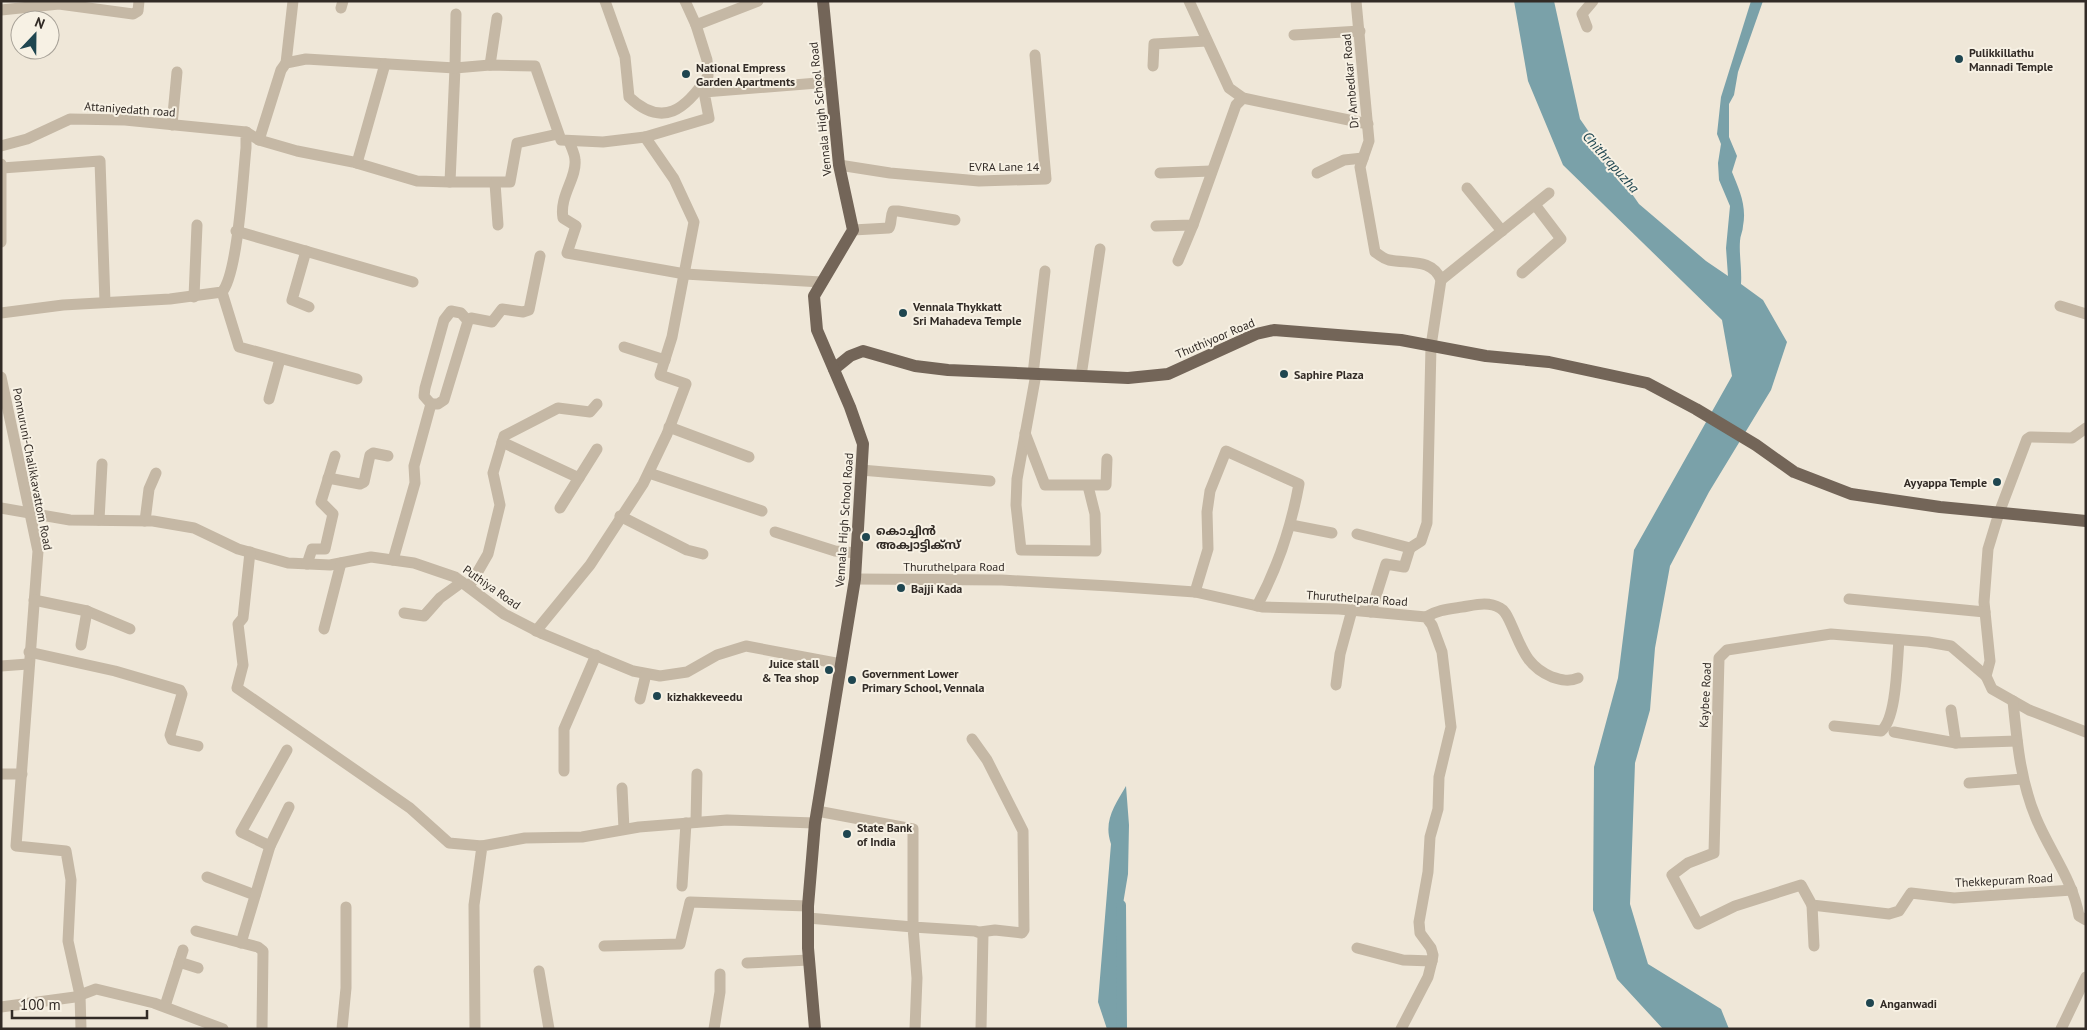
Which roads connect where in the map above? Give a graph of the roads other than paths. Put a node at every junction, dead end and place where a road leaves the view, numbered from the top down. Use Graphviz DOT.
graph roads {
  1 [pos="140,1"];
  2 [pos="293,1"];
  3 [pos="685,1"];
  4 [pos="758,1"];
  5 [pos="822,1"];
  6 [pos="1189,1"];
  7 [pos="1356,1"];
  8 [pos="1593,1"];
  9 [pos="610,3"];
  10 [pos="1,10"];
  11 [pos="456,14"];
  12 [pos="497,18"];
  13 [pos="696,25"];
  14 [pos="1587,27"];
  15 [pos="1360,31"];
  16 [pos="1294,35"];
  17 [pos="1207,41"];
  18 [pos="1035,55"];
  19 [pos="286,63"];
  20 [pos="385,64"];
  21 [pos="490,65"];
  22 [pos="1153,66"];
  23 [pos="455,68"];
  24 [pos="177,72"];
  25 [pos="830,82"];
  26 [pos="1243,98"];
  27 [pos="1368,124"];
  28 [pos="172,125"];
  29 [pos="246,132"];
  30 [pos="558,134"];
  31 [pos="645,137"];
  32 [pos="260,140"];
  33 [pos="570,141"];
  34 [pos="1,146"];
  35 [pos="1363,158"];
  36 [pos="357,163"];
  37 [pos="839,165"];
  38 [pos="2,166"];
  39 [pos="1211,171"];
  40 [pos="1160,173"];
  41 [pos="1317,173"];
  42 [pos="450,182"];
  43 [pos="495,183"];
  44 [pos="1467,188"];
  45 [pos="1549,193"];
  46 [pos="1536,206"];
  47 [pos="955,220"];
  48 [pos="2,222"];
  49 [pos="197,224"];
  50 [pos="498,225"];
  51 [pos="1193,225"];
  52 [pos="1156,226"];
  53 [pos="853,230"];
  54 [pos="1502,230"];
  55 [pos="236,231"];
  56 [pos="1,242"];
  57 [pos="1100,249"];
  58 [pos="306,251"];
  59 [pos="540,256"];
  60 [pos="1178,261"];
  61 [pos="1045,271"];
  62 [pos="1522,273"];
  63 [pos="685,274"];
  64 [pos="1441,280"];
  65 [pos="413,282"];
  66 [pos="821,282"];
  67 [pos="222,292"];
  68 [pos="194,297"];
  69 [pos="105,302"];
  70 [pos="2060,306"];
  71 [pos="309,307"];
  72 [pos="1,313"];
  73 [pos="2086,314"];
  74 [pos="468,321"];
  75 [pos="1431,346"];
  76 [pos="624,347"];
  77 [pos="280,359"];
  78 [pos="665,360"];
  79 [pos="834,368"];
  80 [pos="1034,374"];
  81 [pos="1081,376"];
  82 [pos="1,377"];
  83 [pos="357,379"];
  84 [pos="3,397"];
  85 [pos="269,400"];
  86 [pos="431,404"];
  87 [pos="598,404"];
  88 [pos="669,427"];
  89 [pos="2086,428"];
  90 [pos="1024,432"];
  91 [pos="502,442"];
  92 [pos="597,449"];
  93 [pos="335,456"];
  94 [pos="388,456"];
  95 [pos="748,457"];
  96 [pos="1107,459"];
  97 [pos="1036,463"];
  98 [pos="102,464"];
  99 [pos="1019,465"];
  100 [pos="861,470"];
  101 [pos="156,473"];
  102 [pos="649,473"];
  103 [pos="328,478"];
  104 [pos="579,478"];
  105 [pos="990,481"];
  106 [pos="1088,486"];
  107 [pos="1,508"];
  108 [pos="560,508"];
  109 [pos="762,511"];
  110 [pos="1999,513"];
  111 [pos="28,514"];
  112 [pos="620,516"];
  113 [pos="99,520"];
  114 [pos="145,520"];
  115 [pos="2086,521"];
  116 [pos="1291,525"];
  117 [pos="775,532"];
  118 [pos="1332,533"];
  119 [pos="1356,534"];
  120 [pos="1410,548"];
  121 [pos="250,552"];
  122 [pos="856,553"];
  123 [pos="703,554"];
  124 [pos="393,560"];
  125 [pos="341,563"];
  126 [pos="307,564"];
  127 [pos="855,579"];
  128 [pos="466,585"];
  129 [pos="1195,592"];
  130 [pos="1849,599"];
  131 [pos="34,600"];
  132 [pos="1257,606"];
  133 [pos="1352,610"];
  134 [pos="87,611"];
  135 [pos="1371,612"];
  136 [pos="1985,612"];
  137 [pos="404,613"];
  138 [pos="1426,617"];
  139 [pos="130,629"];
  140 [pos="324,629"];
  141 [pos="536,631"];
  142 [pos="1900,640"];
  143 [pos="81,645"];
  144 [pos="29,652"];
  145 [pos="596,655"];
  146 [pos="28,664"];
  147 [pos="840,664"];
  148 [pos="1,666"];
  149 [pos="646,674"];
  150 [pos="1986,676"];
  151 [pos="1578,678"];
  152 [pos="1336,685"];
  153 [pos="640,699"];
  154 [pos="2013,701"];
  155 [pos="1950,710"];
  156 [pos="1834,726"];
  157 [pos="1894,732"];
  158 [pos="2086,732"];
  159 [pos="972,739"];
  160 [pos="2017,741"];
  161 [pos="1956,743"];
  162 [pos="198,746"];
  163 [pos="288,750"];
  164 [pos="564,771"];
  165 [pos="1,774"];
  166 [pos="22,774"];
  167 [pos="697,774"];
  168 [pos="2023,778"];
  169 [pos="1969,782"];
  170 [pos="622,788"];
  171 [pos="289,806"];
  172 [pos="816,817"];
  173 [pos="691,823"];
  174 [pos="624,829"];
  175 [pos="270,846"];
  176 [pos="482,846"];
  177 [pos="206,878"];
  178 [pos="682,886"];
  179 [pos="2072,890"];
  180 [pos="255,895"];
  181 [pos="1812,905"];
  182 [pos="346,907"];
  183 [pos="808,912"];
  184 [pos="2086,920"];
  185 [pos="913,927"];
  186 [pos="196,931"];
  187 [pos="980,932"];
  188 [pos="241,943"];
  189 [pos="604,946"];
  190 [pos="1814,946"];
  191 [pos="1357,948"];
  192 [pos="183,950"];
  193 [pos="809,960"];
  194 [pos="1432,961"];
  195 [pos="179,962"];
  196 [pos="747,963"];
  197 [pos="198,968"];
  198 [pos="539,971"];
  199 [pos="720,974"];
  200 [pos="2086,976"];
  201 [pos="80,995"];
  202 [pos="165,1006"];
  203 [pos="1,1007"];
  204 [pos="81,1029"];
  205 [pos="223,1029"];
  206 [pos="262,1029"];
  207 [pos="342,1029"];
  208 [pos="475,1029"];
  209 [pos="549,1029"];
  210 [pos="714,1029"];
  211 [pos="816,1029"];
  212 [pos="916,1029"];
  213 [pos="981,1029"];
  214 [pos="1402,1029"];
  215 [pos="2061,1029"];
  1 -- 10 [label="street"];
  2 -- 19 [label="street"];
  3 -- 13 [label="street"];
  4 -- 13 [label="street"];
  5 -- 25 [label="main road, Vennala High School Road"];
  6 -- 17 [label="street"];
  7 -- 15 [label="street, Dr Ambedkar Road"];
  8 -- 14 [label="street"];
  9 -- 13 [label="street"];
  11 -- 23 [label="street"];
  12 -- 21 [label="street"];
  15 -- 16 [label="street"];
  15 -- 27 [label="street, Dr Ambedkar Road"];
  17 -- 22 [label="street"];
  17 -- 26 [label="street"];
  18 -- 37 [label="street, EVRA Lane 14"];
  19 -- 20 [label="street"];
  19 -- 32 [label="street"];
  20 -- 23 [label="street"];
  20 -- 36 [label="street"];
  21 -- 23 [label="street"];
  21 -- 30 [label="street"];
  23 -- 42 [label="street"];
  24 -- 28 [label="street"];
  25 -- 31 [label="street"];
  25 -- 37 [label="main road, Vennala High School Road"];
  26 -- 27 [label="street"];
  26 -- 39 [label="street"];
  27 -- 35 [label="street, Dr Ambedkar Road"];
  28 -- 29 [label="street, Attaniyedath road"];
  28 -- 34 [label="street, Attaniyedath road"];
  29 -- 32 [label="street"];
  29 -- 55 [label="street"];
  30 -- 33 [label="street"];
  30 -- 43 [label="street"];
  31 -- 33 [label="street"];
  31 -- 63 [label="street"];
  32 -- 36 [label="street"];
  33 -- 63 [label="street"];
  35 -- 41 [label="street"];
  35 -- 64 [label="street, Dr Ambedkar Road"];
  36 -- 42 [label="street"];
  37 -- 53 [label="main road, Vennala High School Road"];
  38 -- 48 [label="street"];
  38 -- 69 [label="street"];
  39 -- 40 [label="street"];
  39 -- 51 [label="street"];
  42 -- 43 [label="street"];
  43 -- 50 [label="street"];
  44 -- 54 [label="street"];
  45 -- 46 [label="street"];
  46 -- 54 [label="street"];
  46 -- 62 [label="street"];
  47 -- 53 [label="street"];
  48 -- 56 [label="street"];
  49 -- 68 [label="street"];
  51 -- 52 [label="street"];
  51 -- 60 [label="street"];
  53 -- 66 [label="main road, Vennala High School Road"];
  54 -- 64 [label="street"];
  55 -- 58 [label="street"];
  55 -- 67 [label="street"];
  57 -- 81 [label="street"];
  58 -- 65 [label="street"];
  58 -- 71 [label="street"];
  59 -- 74 [label="street"];
  61 -- 80 [label="street"];
  63 -- 66 [label="street"];
  63 -- 78 [label="street"];
  64 -- 75 [label="street"];
  66 -- 79 [label="main road, Vennala High School Road"];
  67 -- 68 [label="street"];
  67 -- 77 [label="street"];
  68 -- 69 [label="street"];
  69 -- 72 [label="street"];
  70 -- 73 [label="street"];
  74 -- 86 [label="street"];
  74 -- 86 [label="street"];
  75 -- 81 [label="main road, Thuthiyoor Road"];
  75 -- 110 [label="main road, Thuthiyoor Road"];
  75 -- 120 [label="street"];
  76 -- 78 [label="street"];
  77 -- 83 [label="street"];
  77 -- 85 [label="street"];
  78 -- 88 [label="street"];
  79 -- 80 [label="main road, Thuthiyoor Road"];
  79 -- 100 [label="main road, Vennala High School Road"];
  80 -- 81 [label="main road, Thuthiyoor Road"];
  80 -- 90 [label="street"];
  82 -- 84 [label="street, Ponnuruni-Chalikkavattom Road"];
  84 -- 111 [label="street, Ponnuruni-Chalikkavattom Road"];
  86 -- 124 [label="street"];
  87 -- 91 [label="street"];
  88 -- 95 [label="street"];
  88 -- 102 [label="street"];
  89 -- 110 [label="street"];
  90 -- 97 [label="street"];
  90 -- 99 [label="street"];
  91 -- 104 [label="street"];
  91 -- 128 [label="street"];
  92 -- 104 [label="street"];
  93 -- 103 [label="street"];
  94 -- 103 [label="street"];
  96 -- 106 [label="street"];
  97 -- 99 [label="street"];
  97 -- 106 [label="street"];
  98 -- 113 [label="street"];
  99 -- 106 [label="street"];
  100 -- 105 [label="street"];
  100 -- 122 [label="main road, Vennala High School Road"];
  101 -- 114 [label="street"];
  102 -- 109 [label="street"];
  102 -- 112 [label="street"];
  103 -- 126 [label="street"];
  104 -- 108 [label="street"];
  107 -- 111 [label="street, Puthiya Road"];
  110 -- 115 [label="main road, Thuthiyoor Road"];
  110 -- 136 [label="street"];
  111 -- 113 [label="street, Puthiya Road"];
  111 -- 131 [label="street, Ponnuruni-Chalikkavattom Road"];
  112 -- 123 [label="street"];
  112 -- 141 [label="street"];
  113 -- 114 [label="street, Puthiya Road"];
  114 -- 121 [label="street, Puthiya Road"];
  116 -- 118 [label="street"];
  116 -- 129 [label="street"];
  116 -- 132 [label="street"];
  117 -- 122 [label="street"];
  119 -- 120 [label="street"];
  120 -- 135 [label="street"];
  121 -- 126 [label="street, Puthiya Road"];
  121 -- 176 [label="street"];
  122 -- 127 [label="main road, Vennala High School Road"];
  124 -- 125 [label="street, Puthiya Road"];
  124 -- 128 [label="street, Puthiya Road"];
  125 -- 126 [label="street, Puthiya Road"];
  125 -- 140 [label="street"];
  127 -- 129 [label="street, Thuruthelpara Road"];
  127 -- 147 [label="main road, Vennala High School Road"];
  128 -- 137 [label="street"];
  128 -- 141 [label="street, Puthiya Road"];
  129 -- 132 [label="street, Thuruthelpara Road"];
  130 -- 136 [label="street"];
  131 -- 134 [label="street"];
  131 -- 144 [label="street, Ponnuruni-Chalikkavattom Road"];
  132 -- 133 [label="street, Thuruthelpara Road"];
  133 -- 135 [label="street, Thuruthelpara Road"];
  133 -- 152 [label="street"];
  134 -- 139 [label="street"];
  134 -- 143 [label="street"];
  135 -- 138 [label="street, Thuruthelpara Road"];
  136 -- 150 [label="street"];
  138 -- 151 [label="street"];
  138 -- 194 [label="street"];
  141 -- 145 [label="street, Puthiya Road"];
  142 -- 150 [label="street, Kaybee Road"];
  142 -- 156 [label="street"];
  142 -- 181 [label="street, Kaybee Road"];
  144 -- 146 [label="street, Ponnuruni-Chalikkavattom Road"];
  144 -- 162 [label="street"];
  145 -- 149 [label="street, Puthiya Road"];
  145 -- 164 [label="street"];
  146 -- 148 [label="street"];
  146 -- 166 [label="street, Ponnuruni-Chalikkavattom Road"];
  147 -- 149 [label="street, Puthiya Road"];
  147 -- 172 [label="main road, Vennala High School Road"];
  149 -- 153 [label="street"];
  150 -- 154 [label="street, Kaybee Road"];
  154 -- 158 [label="street, Kaybee Road"];
  154 -- 160 [label="street"];
  155 -- 161 [label="street"];
  157 -- 161 [label="street"];
  159 -- 187 [label="street"];
  160 -- 161 [label="street"];
  160 -- 168 [label="street"];
  163 -- 175 [label="street"];
  165 -- 166 [label="street"];
  166 -- 201 [label="street, Ponnuruni-Chalikkavattom Road"];
  167 -- 173 [label="street"];
  168 -- 169 [label="street"];
  168 -- 179 [label="street"];
  170 -- 174 [label="street"];
  171 -- 175 [label="street"];
  172 -- 173 [label="street"];
  172 -- 183 [label="main road, Vennala High School Road"];
  172 -- 185 [label="street"];
  173 -- 174 [label="street"];
  173 -- 178 [label="street"];
  174 -- 176 [label="street"];
  175 -- 180 [label="street"];
  176 -- 208 [label="street"];
  177 -- 180 [label="street"];
  179 -- 181 [label="street, Thekkepuram Road"];
  179 -- 184 [label="street"];
  180 -- 188 [label="street"];
  181 -- 190 [label="street"];
  182 -- 207 [label="street"];
  183 -- 185 [label="street"];
  183 -- 189 [label="street"];
  183 -- 193 [label="main road, Vennala High School Road"];
  185 -- 187 [label="street"];
  185 -- 212 [label="street"];
  186 -- 188 [label="street"];
  187 -- 213 [label="street"];
  188 -- 206 [label="street"];
  191 -- 194 [label="street"];
  192 -- 195 [label="street"];
  193 -- 196 [label="street"];
  193 -- 211 [label="main road, Vennala High School Road"];
  194 -- 214 [label="street"];
  195 -- 197 [label="street"];
  195 -- 202 [label="street"];
  198 -- 209 [label="street"];
  199 -- 210 [label="street"];
  200 -- 215 [label="street"];
  201 -- 202 [label="street"];
  201 -- 203 [label="street"];
  201 -- 204 [label="street, Ponnuruni-Chalikkavattom Road"];
  202 -- 205 [label="street"];
}
